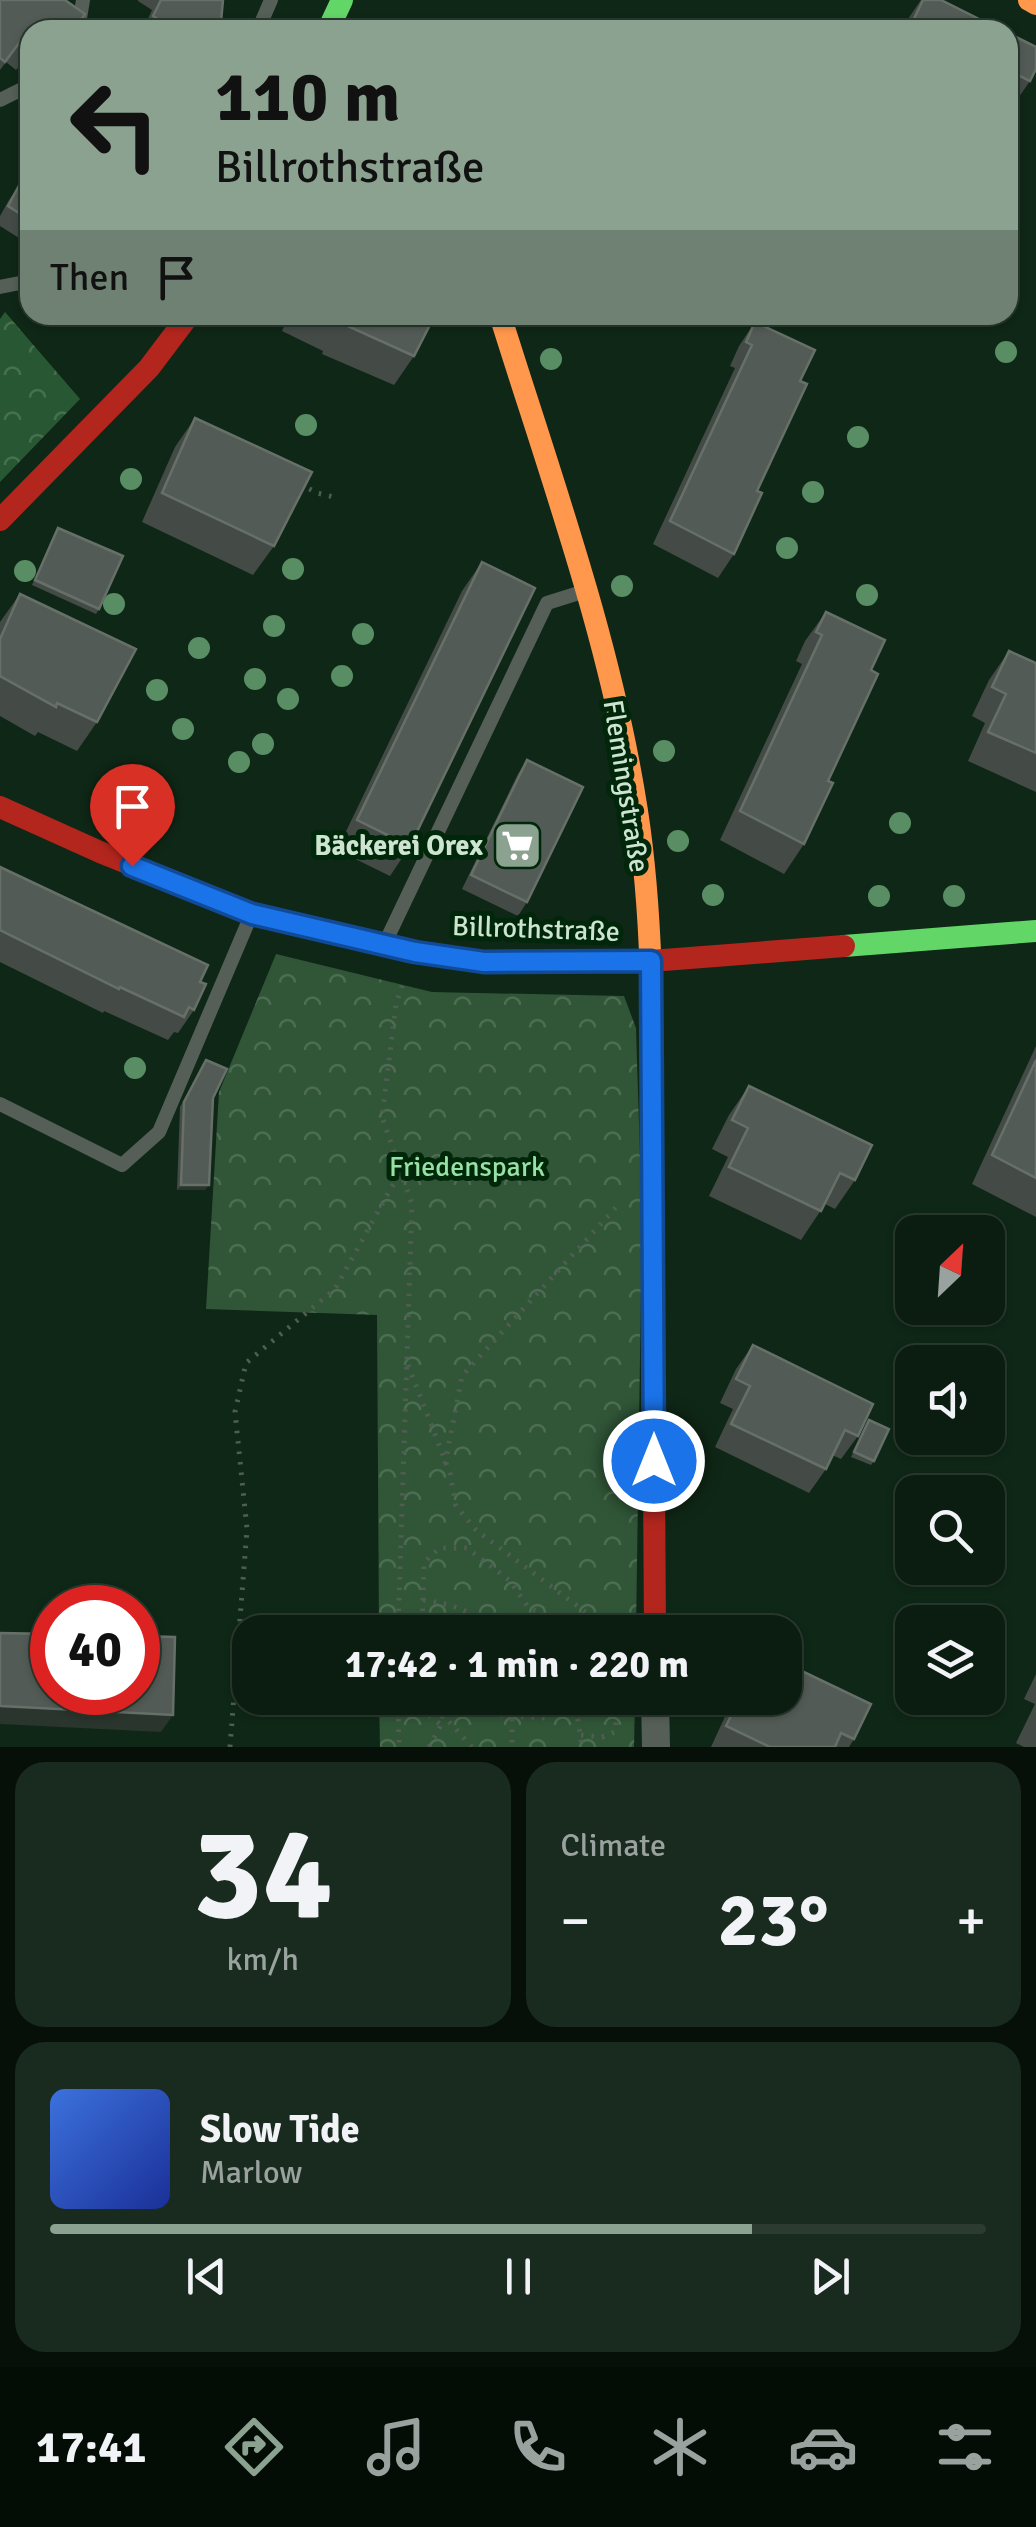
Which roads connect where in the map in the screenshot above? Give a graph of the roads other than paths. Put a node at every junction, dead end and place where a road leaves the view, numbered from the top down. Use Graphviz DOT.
graph roads {
  1 [pos="1029,0"];
  2 [pos="1036,4"];
  3 [pos="181,325"];
  4 [pos="503,325"];
  5 [pos="0,520"];
  6 [pos="586,590"];
  7 [pos="0,807"];
  8 [pos="252,914"];
  9 [pos="1036,931"];
  10 [pos="384,944"];
  11 [pos="651,961"];
  12 [pos="206,970"];
  13 [pos="223,978"];
  14 [pos="0,1104"];
  15 [pos="655,1615"];
  16 [pos="656,1715"];
  17 [pos="656,1747"];
  1 -- 2 [label="street"];
  3 -- 5 [label="street"];
  4 -- 6 [label="street, Flemingstraße"];
  6 -- 10 [label="lane"];
  6 -- 11 [label="street, Flemingstraße"];
  7 -- 8 [label="street, Billrothstraße"];
  8 -- 10 [label="street, Billrothstraße"];
  8 -- 13 [label="lane"];
  9 -- 11 [label="street, Billrothstraße"];
  10 -- 11 [label="street, Billrothstraße"];
  11 -- 15 [label="street, Flemingstraße"];
  12 -- 13 [label="lane"];
  13 -- 14 [label="lane"];
  16 -- 17 [label="street"];
}
